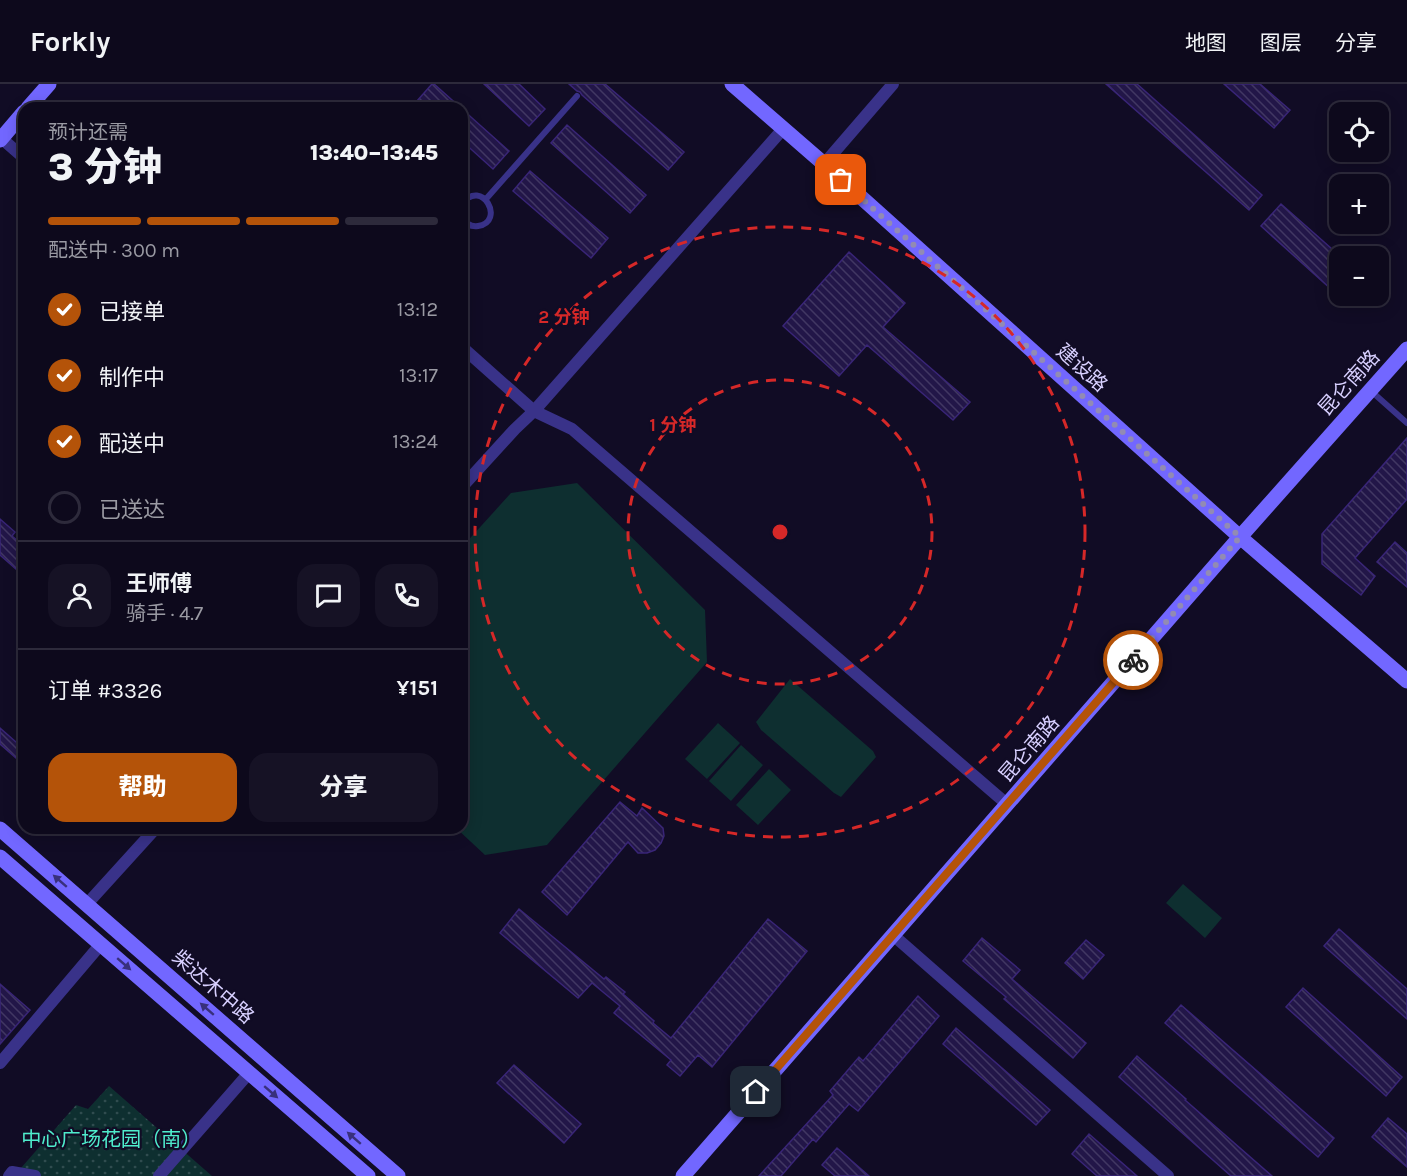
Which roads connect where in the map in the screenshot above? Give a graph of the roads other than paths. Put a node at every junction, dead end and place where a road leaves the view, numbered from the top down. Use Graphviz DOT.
graph roads {
  1 [pos="49,84"];
  2 [pos="732,84"];
  3 [pos="892,84"];
  4 [pos="577,96"];
  5 [pos="33,102"];
  6 [pos="18,119"];
  7 [pos="783,129"];
  8 [pos="1,138"];
  9 [pos="18,153"];
  10 [pos="824,164"];
  11 [pos="468,198"];
  12 [pos="486,200"];
  13 [pos="468,223"];
  14 [pos="1407,349"];
  15 [pos="468,352"];
  16 [pos="1370,391"];
  17 [pos="534,411"];
  18 [pos="1407,423"];
  19 [pos="468,480"];
  20 [pos="1240,537"];
  21 [pos="1407,681"];
  22 [pos="1008,804"];
  23 [pos="0,829"];
  24 [pos="151,834"];
  25 [pos="0,857"];
  26 [pos="87,904"];
  27 [pos="893,935"];
  28 [pos="101,944"];
  29 [pos="0,1063"];
  30 [pos="249,1073"];
  31 [pos="9,1176"];
  32 [pos="35,1176"];
  33 [pos="159,1176"];
  34 [pos="368,1176"];
  35 [pos="398,1176"];
  36 [pos="683,1176"];
  37 [pos="1168,1176"];
  1 -- 5 [label="main road"];
  2 -- 7 [label="main road, 建设路"];
  3 -- 10 [label="street"];
  4 -- 12 [label="lane"];
  6 -- 8 [label="main road"];
  7 -- 10 [label="main road, 建设路"];
  7 -- 17 [label="street"];
  8 -- 9 [label="street"];
  10 -- 20 [label="main road, 建设路"];
  11 -- 12 [label="lane"];
  12 -- 13 [label="lane"];
  14 -- 16 [label="main road, 昆仑南路"];
  15 -- 17 [label="street"];
  16 -- 18 [label="lane"];
  16 -- 20 [label="main road, 昆仑南路"];
  17 -- 19 [label="street"];
  17 -- 22 [label="street"];
  20 -- 21 [label="main road, 建设路"];
  20 -- 22 [label="main road, 昆仑南路"];
  22 -- 27 [label="main road, 昆仑南路"];
  26 -- 23 [label="main road, 柴达木中路, one-way"];
  24 -- 26 [label="street"];
  25 -- 28 [label="main road, 柴达木中路"];
  35 -- 26 [label="main road, 柴达木中路, one-way"];
  27 -- 36 [label="main road, 昆仑南路"];
  27 -- 37 [label="street"];
  28 -- 29 [label="street"];
  28 -- 30 [label="main road, 柴达木中路, one-way"];
  30 -- 33 [label="street"];
  30 -- 34 [label="main road, 柴达木中路, one-way"];
  31 -- 32 [label="street"];
}
